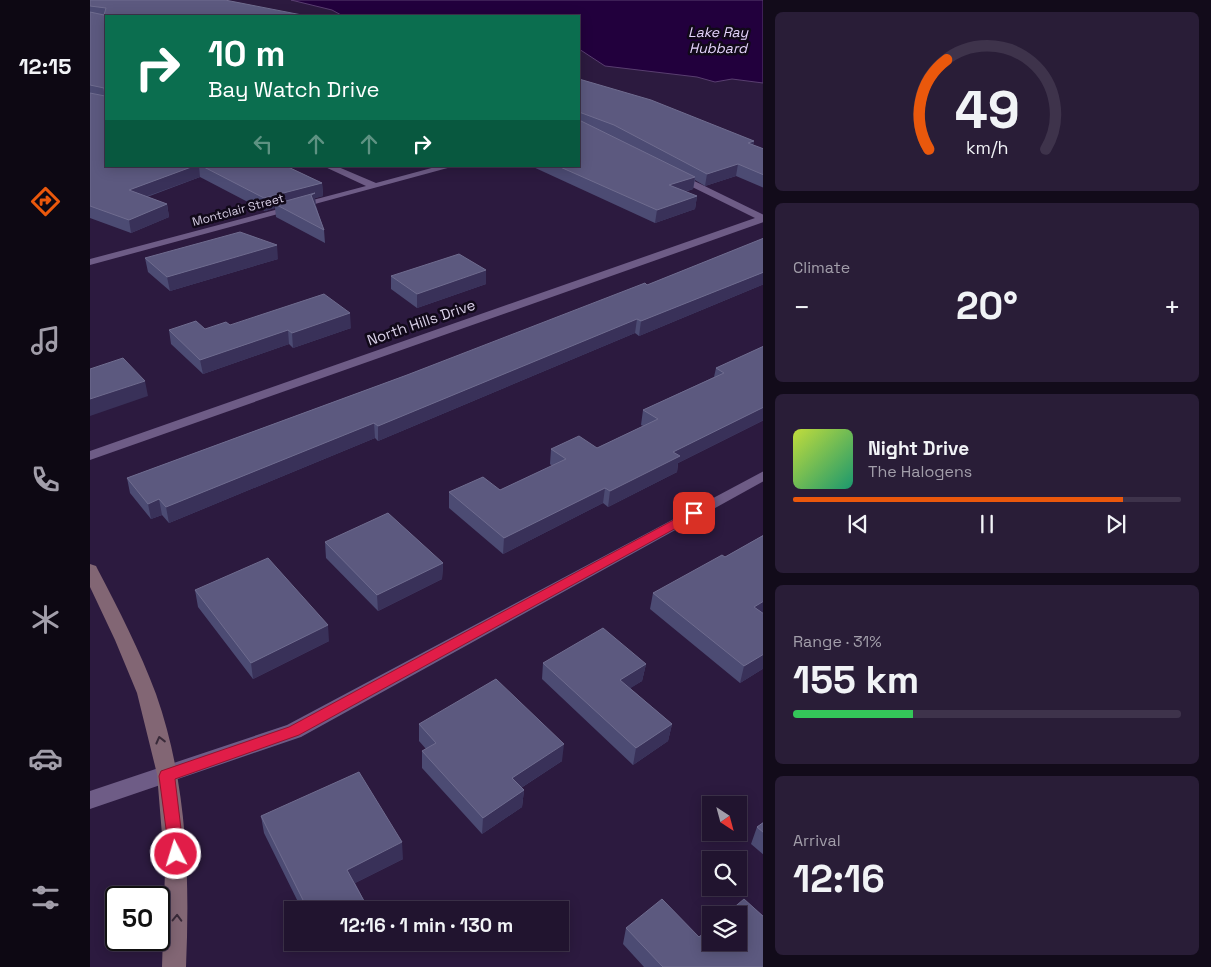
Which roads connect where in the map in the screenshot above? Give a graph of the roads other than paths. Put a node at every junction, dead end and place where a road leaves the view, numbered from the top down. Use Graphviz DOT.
graph roads {
  1 [pos="329,167"];
  2 [pos="447,167"];
  3 [pos="667,171"];
  4 [pos="375,186"];
  5 [pos="763,219"];
  6 [pos="90,248"];
  7 [pos="108,257"];
  8 [pos="90,262"];
  9 [pos="90,456"];
  10 [pos="763,476"];
  11 [pos="90,570"];
  12 [pos="166,776"];
  13 [pos="90,800"];
  14 [pos="174,967"];
  1 -- 4 [label="street"];
  2 -- 4 [label="street, Montclair Street"];
  3 -- 5 [label="street"];
  4 -- 7 [label="street, Montclair Street"];
  5 -- 9 [label="street, North Hills Drive"];
  6 -- 7 [label="street"];
  7 -- 8 [label="street, Montclair Street"];
  10 -- 12 [label="street"];
  12 -- 11 [label="main road, one-way"];
  12 -- 13 [label="street"];
  14 -- 12 [label="main road, one-way"];
}
